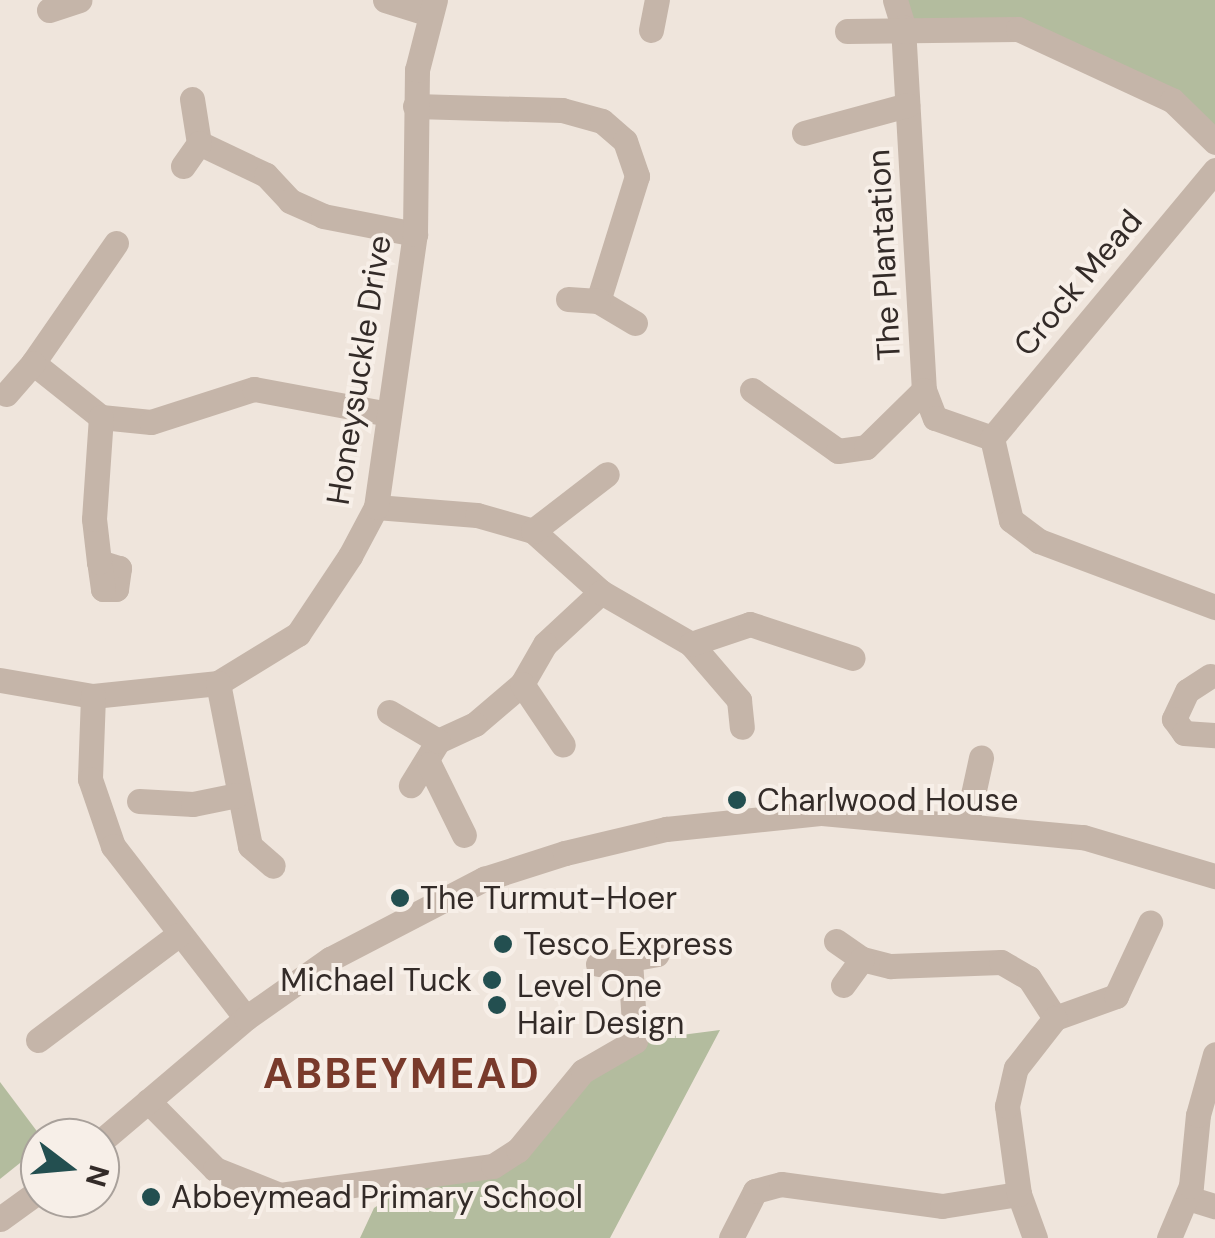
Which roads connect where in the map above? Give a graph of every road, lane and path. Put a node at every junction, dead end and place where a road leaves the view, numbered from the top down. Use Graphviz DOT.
graph roads {
  1 [pos="385,0"];
  2 [pos="657,0"];
  3 [pos="896,0"];
  4 [pos="84,1"];
  5 [pos="432,7"];
  6 [pos="48,10"];
  7 [pos="903,27"];
  8 [pos="651,30"];
  9 [pos="846,31"];
  10 [pos="192,99"];
  11 [pos="907,105"];
  12 [pos="414,106"];
  13 [pos="804,132"];
  14 [pos="1215,142"];
  15 [pos="199,144"];
  16 [pos="183,166"];
  17 [pos="1215,170"];
  18 [pos="415,234"];
  19 [pos="116,243"];
  20 [pos="568,299"];
  21 [pos="598,301"];
  22 [pos="635,323"];
  23 [pos="33,363"];
  24 [pos="752,390"];
  25 [pos="924,390"];
  26 [pos="6,394"];
  27 [pos="389,414"];
  28 [pos="102,418"];
  29 [pos="992,438"];
  30 [pos="608,474"];
  31 [pos="376,507"];
  32 [pos="532,531"];
  33 [pos="102,589"];
  34 [pos="601,592"];
  35 [pos="1215,608"];
  36 [pos="692,644"];
  37 [pos="853,658"];
  38 [pos="1213,674"];
  39 [pos="0,680"];
  40 [pos="218,683"];
  41 [pos="522,684"];
  42 [pos="93,696"];
  43 [pos="389,712"];
  44 [pos="742,727"];
  45 [pos="1215,735"];
  46 [pos="563,745"];
  47 [pos="433,752"];
  48 [pos="980,758"];
  49 [pos="411,785"];
  50 [pos="237,795"];
  51 [pos="139,801"];
  52 [pos="967,822"];
  53 [pos="1045,834"];
  54 [pos="464,835"];
  55 [pos="1215,859"];
  56 [pos="272,866"];
  57 [pos="1215,876"];
  58 [pos="1215,894"];
  59 [pos="1150,924"];
  60 [pos="178,935"];
  61 [pos="836,941"];
  62 [pos="657,954"];
  63 [pos="630,959"];
  64 [pos="862,959"];
  65 [pos="598,964"];
  66 [pos="843,985"];
  67 [pos="246,1018"];
  68 [pos="1055,1018"];
  69 [pos="38,1040"];
  70 [pos="1215,1054"];
  71 [pos="148,1101"];
  72 [pos="120,1125"];
  73 [pos="1018,1194"];
  74 [pos="1188,1198"];
  75 [pos="1215,1206"];
  76 [pos="732,1238"];
  77 [pos="1035,1238"];
  78 [pos="1168,1238"];
  1 -- 5 [label="street"];
  2 -- 8 [label="street"];
  3 -- 7 [label="street, The Plantation"];
  4 -- 6 [label="street"];
  5 -- 12 [label="street, Honeysuckle Drive"];
  7 -- 9 [label="street"];
  7 -- 11 [label="street, The Plantation"];
  7 -- 14 [label="street"];
  10 -- 15 [label="street"];
  11 -- 13 [label="street"];
  11 -- 25 [label="street, The Plantation"];
  12 -- 18 [label="street, Honeysuckle Drive"];
  12 -- 21 [label="street"];
  15 -- 16 [label="street"];
  15 -- 18 [label="street"];
  17 -- 29 [label="street, Crock Mead"];
  18 -- 27 [label="street, Honeysuckle Drive"];
  19 -- 23 [label="street"];
  20 -- 21 [label="street"];
  21 -- 22 [label="street"];
  23 -- 26 [label="street"];
  23 -- 28 [label="street"];
  24 -- 25 [label="street"];
  25 -- 29 [label="street, The Plantation"];
  27 -- 28 [label="street"];
  27 -- 31 [label="street, Honeysuckle Drive"];
  28 -- 33 [label="street"];
  29 -- 35 [label="street"];
  30 -- 32 [label="street"];
  31 -- 32 [label="street"];
  31 -- 40 [label="street, Honeysuckle Drive"];
  32 -- 34 [label="street"];
  34 -- 36 [label="street"];
  34 -- 41 [label="street"];
  36 -- 37 [label="street"];
  36 -- 44 [label="street"];
  38 -- 45 [label="street"];
  39 -- 42 [label="street, Honeysuckle Drive"];
  40 -- 42 [label="street, Honeysuckle Drive"];
  40 -- 50 [label="street"];
  41 -- 46 [label="street"];
  41 -- 47 [label="street"];
  42 -- 60 [label="street"];
  43 -- 47 [label="street"];
  47 -- 49 [label="street"];
  47 -- 54 [label="street"];
  48 -- 52 [label="street"];
  50 -- 51 [label="street"];
  50 -- 56 [label="street"];
  52 -- 53 [label="street"];
  52 -- 67 [label="street"];
  53 -- 55 [label="street"];
  53 -- 57 [label="street"];
  53 -- 58 [label="street"];
  59 -- 68 [label="street"];
  60 -- 67 [label="street"];
  60 -- 69 [label="street"];
  61 -- 64 [label="street"];
  62 -- 63 [label="street"];
  63 -- 65 [label="street"];
  63 -- 71 [label="street"];
  64 -- 66 [label="street"];
  64 -- 68 [label="street"];
  67 -- 71 [label="street"];
  68 -- 73 [label="street"];
  70 -- 74 [label="street"];
  71 -- 72 [label="street"];
  73 -- 76 [label="street"];
  73 -- 77 [label="street"];
  74 -- 75 [label="street"];
  74 -- 78 [label="street"];
}
